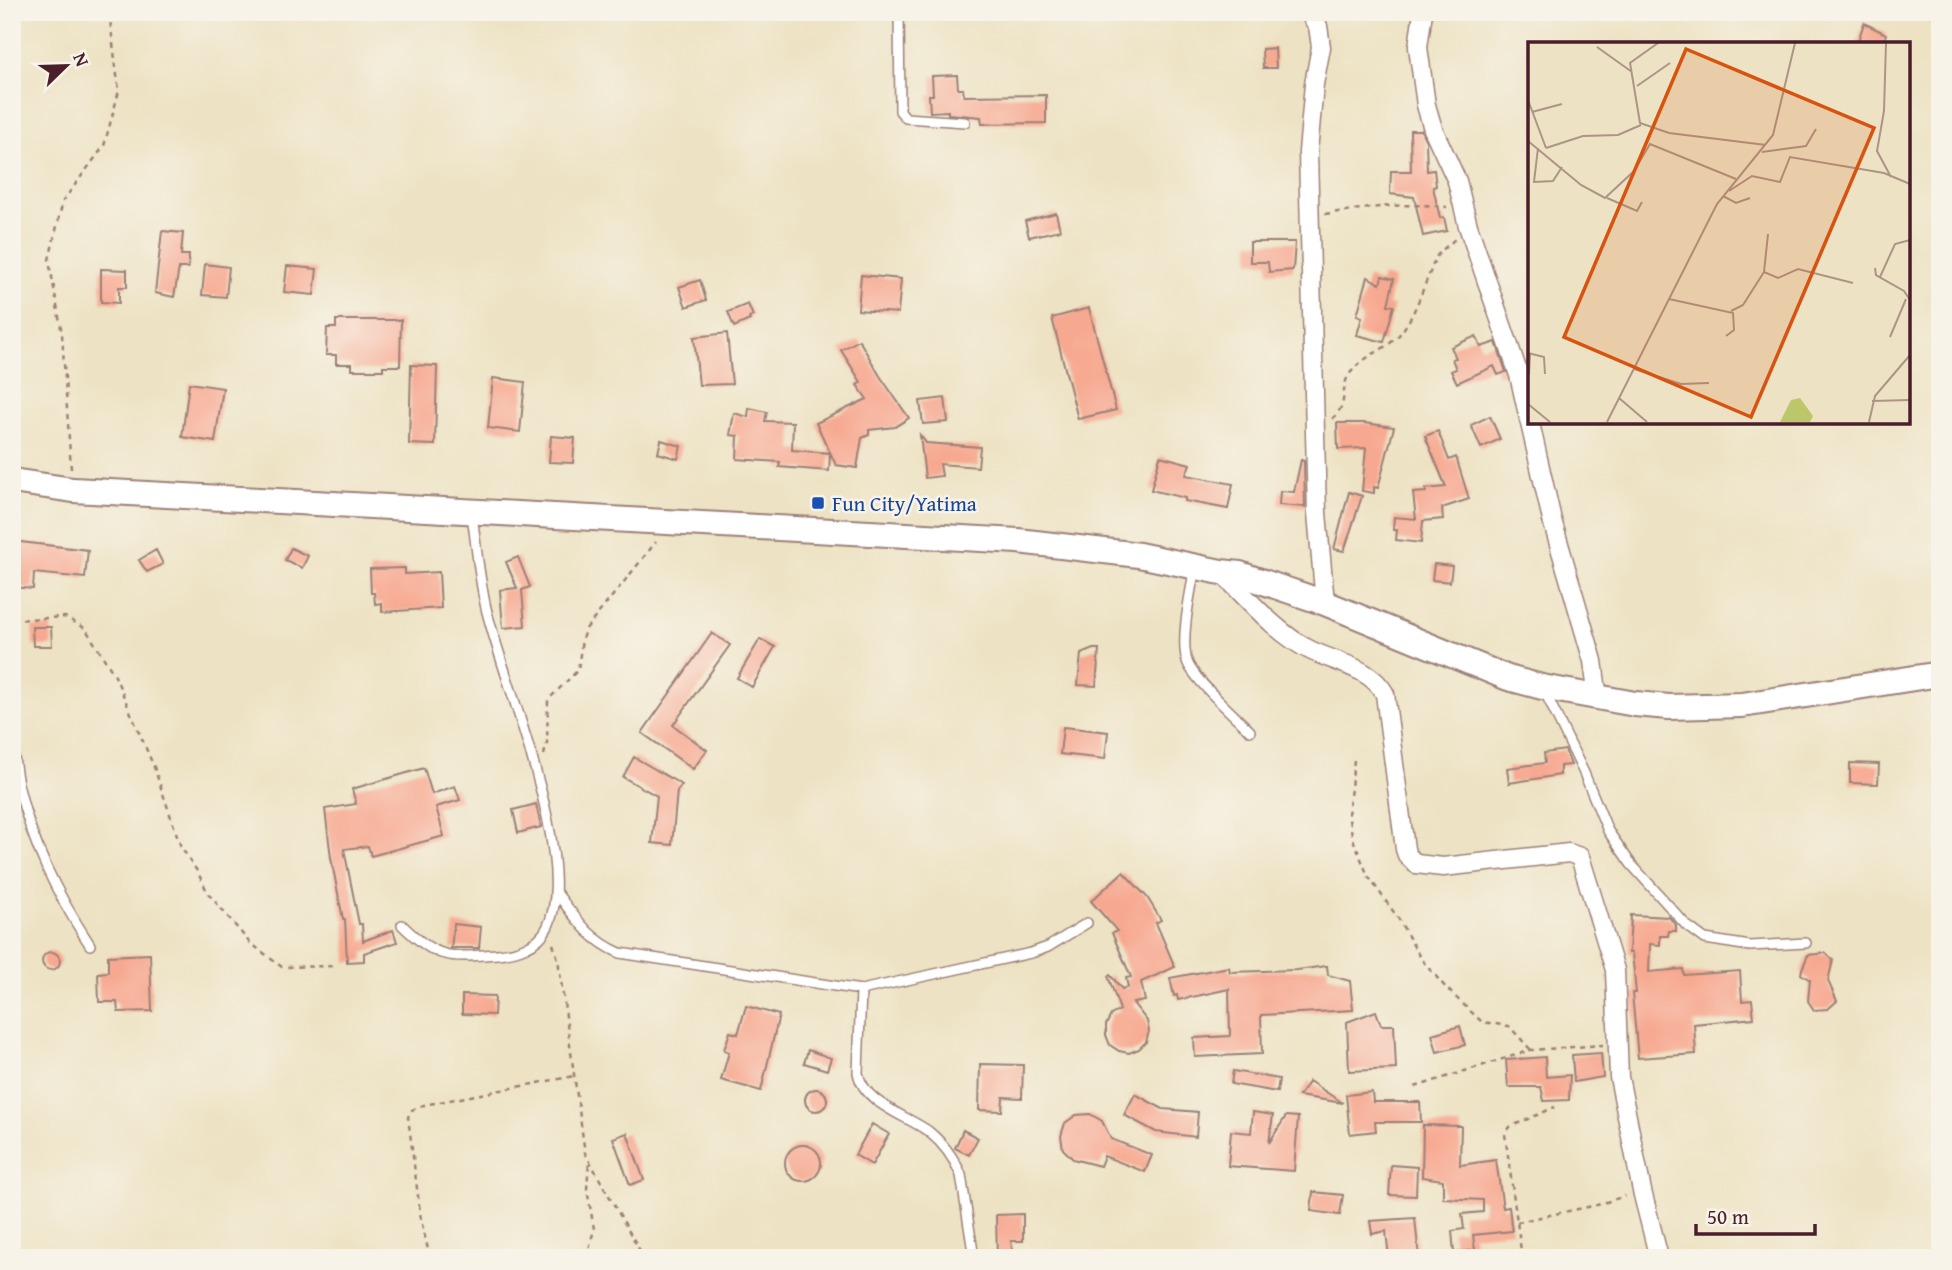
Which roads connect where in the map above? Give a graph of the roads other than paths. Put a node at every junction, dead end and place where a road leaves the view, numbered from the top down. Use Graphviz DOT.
graph roads {
  1 [pos="899,12"];
  2 [pos="1308,12"];
  3 [pos="1423,12"];
  4 [pos="965,122"];
  5 [pos="1528,415"];
  6 [pos="1530,424"];
  7 [pos="12,481"];
  8 [pos="472,512"];
  9 [pos="1195,565"];
  10 [pos="1222,572"];
  11 [pos="1325,603"];
  12 [pos="1940,674"];
  13 [pos="1542,687"];
  14 [pos="1598,699"];
  15 [pos="1250,731"];
  16 [pos="12,740"];
  17 [pos="555,891"];
  18 [pos="1087,923"];
  19 [pos="402,925"];
  20 [pos="1806,943"];
  21 [pos="90,945"];
  22 [pos="861,990"];
  23 [pos="974,1258"];
  24 [pos="1659,1258"];
  1 -- 4 [label="lane"];
  2 -- 11 [label="street"];
  3 -- 5 [label="street"];
  6 -- 14 [label="street"];
  7 -- 8 [label="main road"];
  8 -- 9 [label="main road"];
  8 -- 17 [label="lane"];
  9 -- 10 [label="main road"];
  9 -- 15 [label="lane"];
  10 -- 11 [label="main road"];
  10 -- 24 [label="street"];
  11 -- 13 [label="main road"];
  12 -- 14 [label="main road"];
  13 -- 14 [label="main road"];
  13 -- 20 [label="lane"];
  16 -- 21 [label="lane"];
  17 -- 19 [label="lane"];
  17 -- 22 [label="lane"];
  18 -- 22 [label="lane"];
  22 -- 23 [label="lane"];
}
